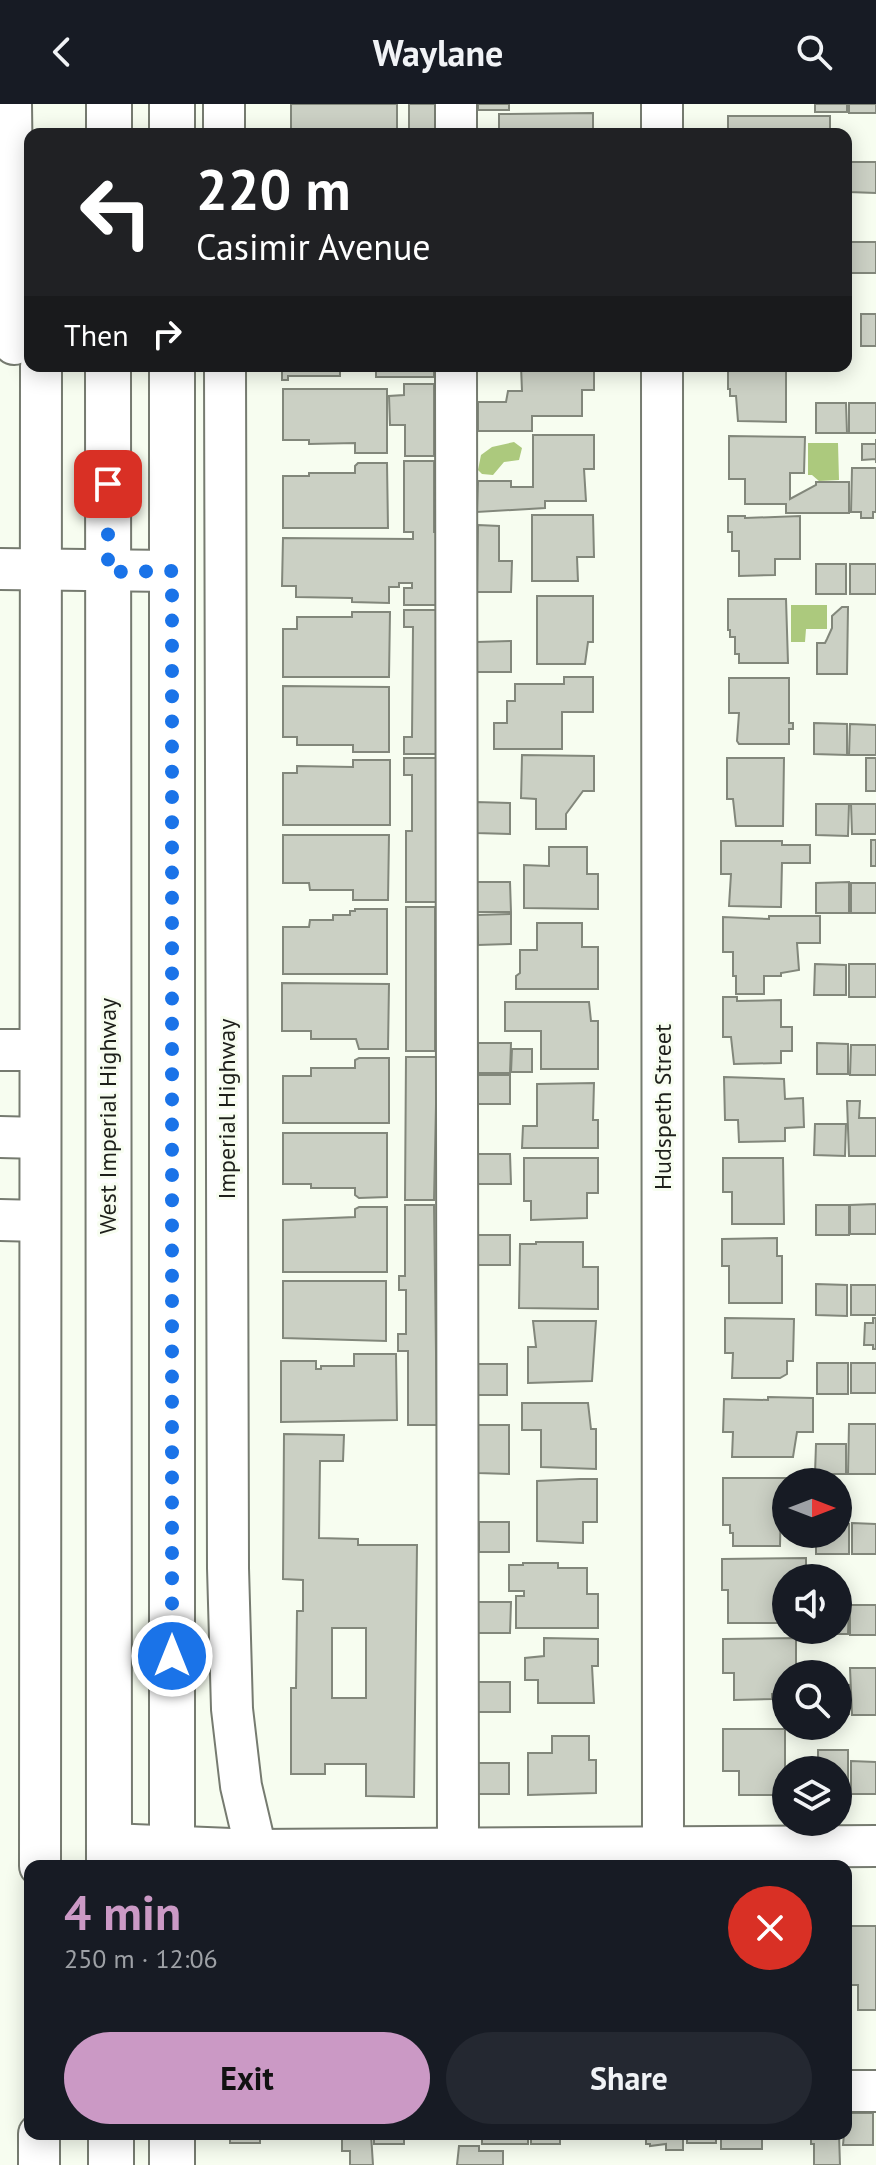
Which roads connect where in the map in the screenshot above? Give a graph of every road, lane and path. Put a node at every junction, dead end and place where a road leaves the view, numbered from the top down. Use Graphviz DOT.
graph roads {
  1 [pos="11,104"];
  2 [pos="109,104"];
  3 [pos="172,104"];
  4 [pos="224,104"];
  5 [pos="456,104"];
  6 [pos="662,104"];
  7 [pos="109,128"];
  8 [pos="172,128"];
  9 [pos="224,128"];
  10 [pos="456,128"];
  11 [pos="662,128"];
  12 [pos="21,350"];
  13 [pos="108,372"];
  14 [pos="172,372"];
  15 [pos="225,372"];
  16 [pos="456,372"];
  17 [pos="662,372"];
  18 [pos="0,569"];
  19 [pos="41,569"];
  20 [pos="172,571"];
  21 [pos="108,572"];
  22 [pos="0,1050"];
  23 [pos="40,1050"];
  24 [pos="0,1137"];
  25 [pos="40,1138"];
  26 [pos="0,1220"];
  27 [pos="40,1221"];
  28 [pos="876,1846"];
  29 [pos="663,1848"];
  30 [pos="458,1849"];
  31 [pos="256,1850"];
  32 [pos="109,1855"];
  33 [pos="172,1856"];
  34 [pos="40,1860"];
  35 [pos="852,2091"];
  36 [pos="876,2091"];
  37 [pos="39,2140"];
  38 [pos="111,2140"];
  39 [pos="172,2140"];
  40 [pos="39,2165"];
  41 [pos="111,2165"];
  42 [pos="172,2165"];
  1 -- 12 [label="street"];
  2 -- 7 [label="main road"];
  3 -- 8 [label="main road"];
  4 -- 9 [label="street"];
  5 -- 10 [label="street"];
  6 -- 11 [label="street"];
  12 -- 19 [label="street"];
  13 -- 21 [label="main road, West Imperial Highway"];
  14 -- 20 [label="main road"];
  15 -- 31 [label="street, Imperial Highway"];
  16 -- 30 [label="street"];
  17 -- 29 [label="street, Hudspeth Street"];
  18 -- 19 [label="street"];
  19 -- 21 [label="street"];
  19 -- 23 [label="street"];
  20 -- 21 [label="street"];
  20 -- 33 [label="main road"];
  21 -- 32 [label="main road, West Imperial Highway"];
  22 -- 23 [label="street"];
  23 -- 25 [label="street"];
  24 -- 25 [label="street"];
  25 -- 27 [label="street"];
  26 -- 27 [label="street"];
  27 -- 34 [label="street"];
  28 -- 29 [label="street"];
  29 -- 30 [label="street"];
  30 -- 31 [label="street"];
  31 -- 33 [label="street"];
  32 -- 33 [label="street"];
  35 -- 36 [label="street"];
  37 -- 40 [label="street"];
  38 -- 41 [label="main road"];
  39 -- 42 [label="main road"];
}
